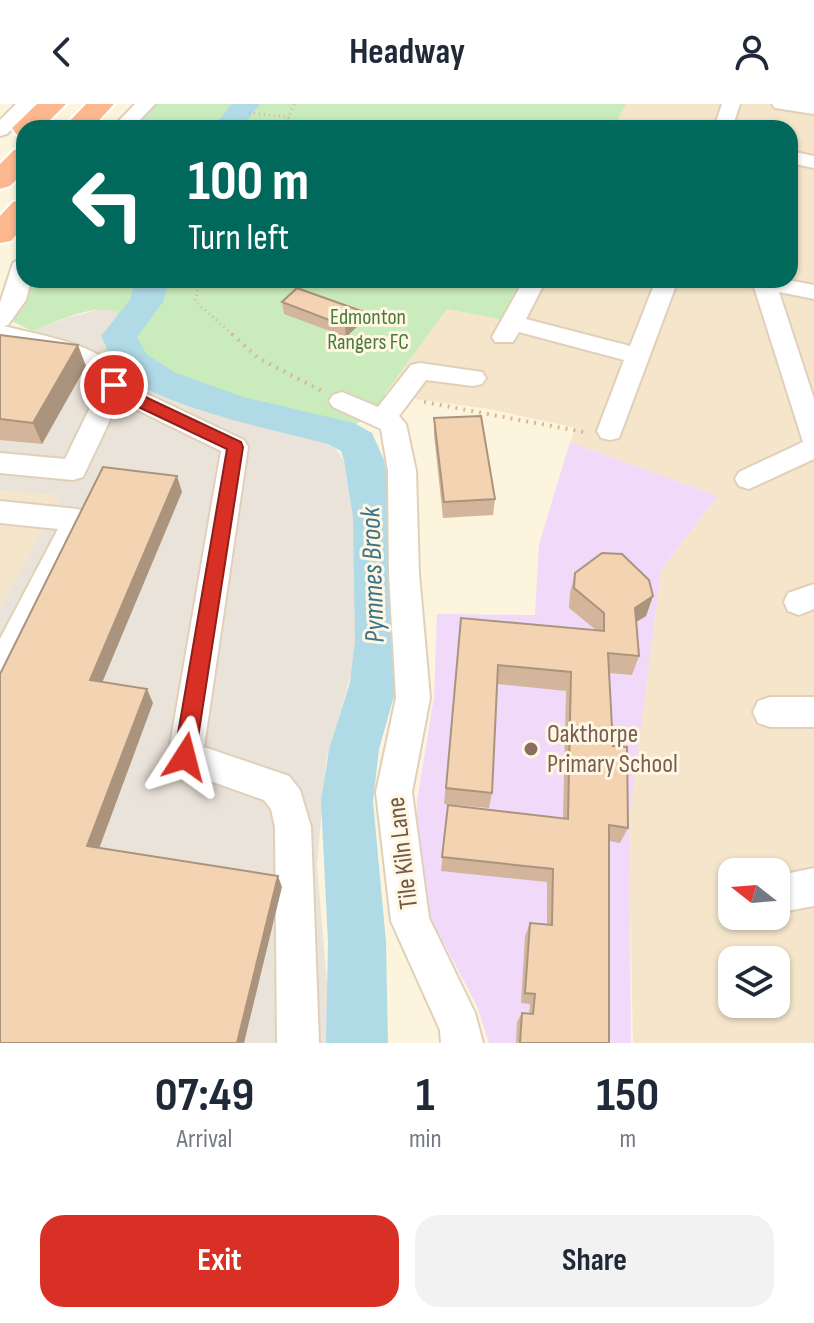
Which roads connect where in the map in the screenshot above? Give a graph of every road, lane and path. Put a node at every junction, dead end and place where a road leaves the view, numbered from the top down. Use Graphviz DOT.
graph roads {
  1 [pos="27,104"];
  2 [pos="53,104"];
  3 [pos="77,104"];
  4 [pos="101,104"];
  5 [pos="126,104"];
  6 [pos="146,104"];
  7 [pos="294,104"];
  8 [pos="709,104"];
  9 [pos="781,104"];
  10 [pos="730,106"];
  11 [pos="814,109"];
  12 [pos="249,113"];
  13 [pos="290,117"];
  14 [pos="35,120"];
  15 [pos="60,120"];
  16 [pos="85,120"];
  17 [pos="111,120"];
  18 [pos="129,120"];
  19 [pos="288,120"];
  20 [pos="0,130"];
  21 [pos="16,137"];
  22 [pos="0,152"];
  23 [pos="16,164"];
  24 [pos="0,180"];
  25 [pos="16,190"];
  26 [pos="0,207"];
  27 [pos="16,217"];
  28 [pos="0,234"];
  29 [pos="17,288"];
  30 [pos="198,288"];
  31 [pos="531,288"];
  32 [pos="664,288"];
  33 [pos="760,288"];
  34 [pos="794,288"];
  35 [pos="814,292"];
  36 [pos="0,320"];
  37 [pos="0,333"];
  38 [pos="638,356"];
  39 [pos="473,378"];
  40 [pos="113,388"];
  41 [pos="342,401"];
  42 [pos="417,401"];
  43 [pos="383,418"];
  44 [pos="610,431"];
  45 [pos="814,439"];
  46 [pos="814,448"];
  47 [pos="0,463"];
  48 [pos="749,479"];
  49 [pos="0,512"];
  50 [pos="0,671"];
  51 [pos="770,712"];
  52 [pos="814,712"];
  53 [pos="298,1043"];
  54 [pos="462,1043"];
  1 -- 20 [label="street"];
  2 -- 14 [label="highway"];
  3 -- 15 [label="highway"];
  4 -- 16 [label="highway"];
  5 -- 17 [label="highway"];
  6 -- 18 [label="street"];
  7 -- 13 [label="path"];
  8 -- 10 [label="street"];
  9 -- 11 [label="street"];
  12 -- 13 [label="path"];
  13 -- 19 [label="path"];
  21 -- 22 [label="highway"];
  23 -- 24 [label="highway"];
  25 -- 26 [label="highway"];
  27 -- 28 [label="highway"];
  29 -- 36 [label="street"];
  30 -- 41 [label="path"];
  31 -- 38 [label="street"];
  32 -- 38 [label="street"];
  33 -- 45 [label="street"];
  34 -- 35 [label="street"];
  37 -- 40 [label="street"];
  38 -- 44 [label="street"];
  39 -- 43 [label="street"];
  40 -- 47 [label="street"];
  40 -- 53 [label="street"];
  41 -- 43 [label="street"];
  42 -- 44 [label="path"];
  43 -- 54 [label="street, Tile Kiln Lane"];
  46 -- 48 [label="street"];
  49 -- 50 [label="street"];
  51 -- 52 [label="street"];
}
